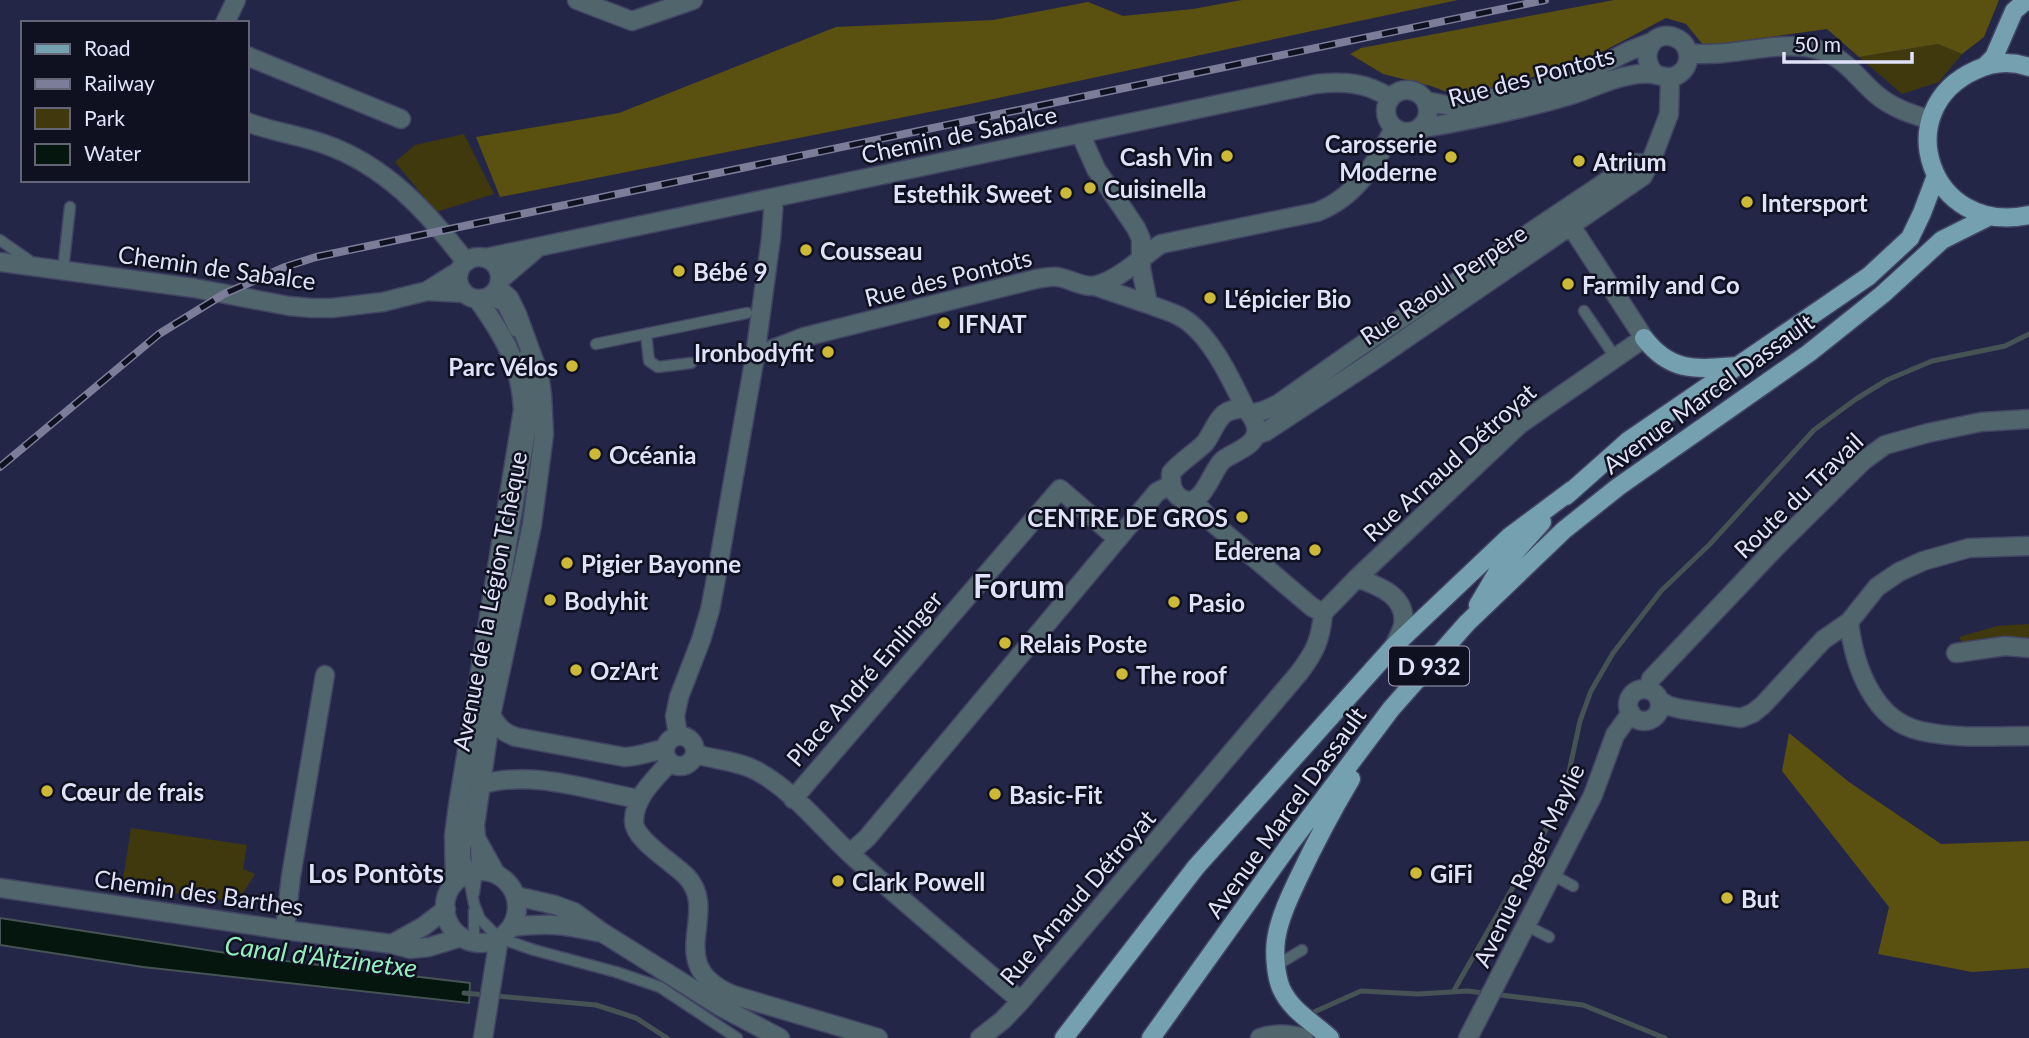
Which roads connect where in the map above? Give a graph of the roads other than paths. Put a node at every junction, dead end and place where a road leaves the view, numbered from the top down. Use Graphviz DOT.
graph roads {
  1 [pos="236,0"];
  2 [pos="577,0"];
  3 [pos="693,0"];
  4 [pos="2027,0"];
  5 [pos="226,21"];
  6 [pos="1652,43"];
  7 [pos="1689,53"];
  8 [pos="248,56"];
  9 [pos="1986,65"];
  10 [pos="2029,67"];
  11 [pos="1663,76"];
  12 [pos="1390,98"];
  13 [pos="1426,101"];
  14 [pos="401,119"];
  15 [pos="1930,120"];
  16 [pos="248,122"];
  17 [pos="1394,128"];
  18 [pos="1419,129"];
  19 [pos="1080,133"];
  20 [pos="1649,164"];
  21 [pos="1936,176"];
  22 [pos="774,198"];
  23 [pos="70,208"];
  24 [pos="2029,215"];
  25 [pos="1988,217"];
  26 [pos="1571,226"];
  27 [pos="0,240"];
  28 [pos="538,248"];
  29 [pos="1141,257"];
  30 [pos="485,258"];
  31 [pos="0,262"];
  32 [pos="38,267"];
  33 [pos="463,267"];
  34 [pos="63,270"];
  35 [pos="1095,286"];
  36 [pos="427,291"];
  37 [pos="486,292"];
  38 [pos="1148,304"];
  39 [pos="1584,312"];
  40 [pos="747,313"];
  41 [pos="646,334"];
  42 [pos="1644,338"];
  43 [pos="596,344"];
  44 [pos="754,355"];
  45 [pos="1615,357"];
  46 [pos="691,363"];
  47 [pos="1737,366"];
  48 [pos="1248,410"];
  49 [pos="2029,419"];
  50 [pos="1256,435"];
  51 [pos="1171,485"];
  52 [pos="1572,490"];
  53 [pos="1193,500"];
  54 [pos="1118,539"];
  55 [pos="2029,546"];
  56 [pos="501,548"];
  57 [pos="1357,578"];
  58 [pos="501,603"];
  59 [pos="1323,613"];
  60 [pos="1849,622"];
  61 [pos="1468,623"];
  62 [pos="1394,646"];
  63 [pos="2029,648"];
  64 [pos="1956,653"];
  65 [pos="325,675"];
  66 [pos="1654,695"];
  67 [pos="1391,709"];
  68 [pos="1631,713"];
  69 [pos="491,715"];
  70 [pos="2029,736"];
  71 [pos="671,749"];
  72 [pos="476,751"];
  73 [pos="695,754"];
  74 [pos="480,785"];
  75 [pos="638,799"];
  76 [pos="793,799"];
  77 [pos="477,808"];
  78 [pos="476,838"];
  79 [pos="850,853"];
  80 [pos="496,874"];
  81 [pos="1553,875"];
  82 [pos="467,876"];
  83 [pos="1573,886"];
  84 [pos="0,888"];
  85 [pos="516,896"];
  86 [pos="474,904"];
  87 [pos="446,909"];
  88 [pos="1527,926"];
  89 [pos="285,930"];
  90 [pos="505,932"];
  91 [pos="603,933"];
  92 [pos="1549,937"];
  93 [pos="468,940"];
  94 [pos="392,944"];
  95 [pos="1301,950"];
  96 [pos="1277,965"];
  97 [pos="492,973"];
  98 [pos="1021,1001"];
  99 [pos="483,1038"];
  100 [pos="737,1038"];
  101 [pos="780,1038"];
  102 [pos="878,1038"];
  103 [pos="980,1038"];
  104 [pos="1064,1038"];
  105 [pos="1151,1038"];
  106 [pos="1260,1038"];
  107 [pos="1304,1038"];
  108 [pos="1330,1038"];
  109 [pos="1468,1038"];
  1 -- 5 [label="street"];
  2 -- 3 [label="street"];
  4 -- 9 [label="main road"];
  6 -- 7 [label="street"];
  6 -- 11 [label="street"];
  6 -- 13 [label="street, Rue des Pontots"];
  7 -- 11 [label="street"];
  7 -- 15 [label="street"];
  8 -- 14 [label="street"];
  9 -- 10 [label="main road"];
  9 -- 15 [label="main road"];
  11 -- 18 [label="street, Rue des Pontots"];
  11 -- 20 [label="street, Rue Raoul Perpère"];
  12 -- 13 [label="street"];
  12 -- 17 [label="street"];
  12 -- 19 [label="street, Chemin de Sabalce"];
  13 -- 18 [label="street"];
  15 -- 21 [label="main road"];
  16 -- 33 [label="street"];
  17 -- 18 [label="street"];
  17 -- 29 [label="street"];
  19 -- 22 [label="street, Chemin de Sabalce"];
  19 -- 29 [label="street"];
  20 -- 26 [label="street, Rue Raoul Perpère"];
  20 -- 48 [label="street, Rue Raoul Perpère"];
  21 -- 25 [label="main road"];
  21 -- 47 [label="main road, Avenue Marcel Dassault"];
  22 -- 28 [label="street, Chemin de Sabalce"];
  22 -- 44 [label="street"];
  23 -- 34 [label="lane"];
  24 -- 25 [label="main road"];
  25 -- 61 [label="main road, Avenue Marcel Dassault"];
  26 -- 42 [label="street"];
  26 -- 50 [label="street, Rue Raoul Perpère"];
  27 -- 32 [label="lane"];
  28 -- 30 [label="street, Chemin de Sabalce"];
  28 -- 37 [label="street, Chemin de Sabalce"];
  29 -- 35 [label="street"];
  29 -- 38 [label="street"];
  30 -- 33 [label="street"];
  30 -- 37 [label="street"];
  31 -- 32 [label="street, Chemin de Sabalce"];
  32 -- 34 [label="street, Chemin de Sabalce"];
  33 -- 36 [label="street, Chemin de Sabalce"];
  33 -- 37 [label="street"];
  34 -- 36 [label="street, Chemin de Sabalce"];
  35 -- 38 [label="street, Rue des Pontots"];
  35 -- 44 [label="street, Rue des Pontots"];
  36 -- 37 [label="street, Chemin de Sabalce"];
  37 -- 56 [label="street, Avenue de la Légion Tchèque"];
  37 -- 58 [label="lane, Avenue de la Légion Tchèque"];
  37 -- 69 [label="street, Avenue de la Légion Tchèque"];
  38 -- 48 [label="street, Rue des Pontots"];
  39 -- 45 [label="lane"];
  40 -- 41 [label="lane"];
  41 -- 43 [label="lane"];
  41 -- 46 [label="lane"];
  42 -- 45 [label="street, Rue Arnaud Détroyat"];
  42 -- 47 [label="main road"];
  44 -- 71 [label="street"];
  45 -- 57 [label="street, Rue Arnaud Détroyat"];
  47 -- 52 [label="main road, Avenue Marcel Dassault"];
  48 -- 50 [label="street"];
  48 -- 51 [label="street, Rue Raoul Perpère"];
  49 -- 66 [label="street, Route du Travail"];
  50 -- 53 [label="street, Rue Raoul Perpère"];
  51 -- 53 [label="street"];
  51 -- 54 [label="street"];
  52 -- 61 [label="main road, Avenue Marcel Dassault"];
  52 -- 62 [label="main road"];
  53 -- 59 [label="street"];
  54 -- 76 [label="street, Place André Emlinger"];
  54 -- 79 [label="street"];
  55 -- 60 [label="street"];
  56 -- 58 [label="lane, Avenue de la Légion Tchèque"];
  56 -- 82 [label="street, Avenue de la Légion Tchèque"];
  57 -- 59 [label="street, Rue Arnaud Détroyat"];
  57 -- 62 [label="street"];
  58 -- 72 [label="lane, Avenue de la Légion Tchèque"];
  59 -- 98 [label="street, Rue Arnaud Détroyat"];
  60 -- 66 [label="street"];
  60 -- 70 [label="street"];
  61 -- 67 [label="main road, Avenue Marcel Dassault / D 932"];
  62 -- 104 [label="main road"];
  63 -- 64 [label="street"];
  65 -- 89 [label="street"];
  66 -- 68 [label="street"];
  66 -- 68 [label="street"];
  67 -- 96 [label="main road"];
  67 -- 105 [label="main road, Avenue Marcel Dassault"];
  68 -- 81 [label="street, Avenue Roger Maylie"];
  69 -- 71 [label="street"];
  69 -- 74 [label="street, Avenue de la Légion Tchèque"];
  71 -- 73 [label="street"];
  71 -- 73 [label="street"];
  71 -- 75 [label="street"];
  72 -- 77 [label="lane, Avenue de la Légion Tchèque"];
  72 -- 82 [label="lane, Avenue de la Légion Tchèque"];
  73 -- 76 [label="street"];
  74 -- 75 [label="street"];
  74 -- 77 [label="street, Avenue de la Légion Tchèque"];
  75 -- 102 [label="street"];
  76 -- 79 [label="street"];
  77 -- 78 [label="street, Avenue de la Légion Tchèque"];
  78 -- 80 [label="street"];
  78 -- 82 [label="lane"];
  79 -- 98 [label="street"];
  80 -- 82 [label="street"];
  80 -- 85 [label="street"];
  81 -- 83 [label="lane"];
  81 -- 88 [label="street, Avenue Roger Maylie"];
  82 -- 86 [label="lane"];
  82 -- 87 [label="street"];
  84 -- 89 [label="street, Chemin des Barthes"];
  85 -- 90 [label="street"];
  85 -- 91 [label="street"];
  86 -- 90 [label="lane"];
  86 -- 93 [label="lane"];
  87 -- 93 [label="street"];
  87 -- 94 [label="street"];
  88 -- 92 [label="lane"];
  88 -- 109 [label="street, Avenue Roger Maylie"];
  89 -- 94 [label="street, Chemin des Barthes"];
  90 -- 91 [label="street"];
  90 -- 93 [label="street, Chemin des Barthes"];
  90 -- 97 [label="street"];
  90 -- 100 [label="lane"];
  91 -- 101 [label="street"];
  93 -- 94 [label="street, Chemin des Barthes"];
  93 -- 97 [label="street"];
  95 -- 96 [label="lane"];
  96 -- 108 [label="main road"];
  97 -- 99 [label="street"];
  98 -- 103 [label="street, Rue Arnaud Détroyat"];
  106 -- 107 [label="street"];
}
